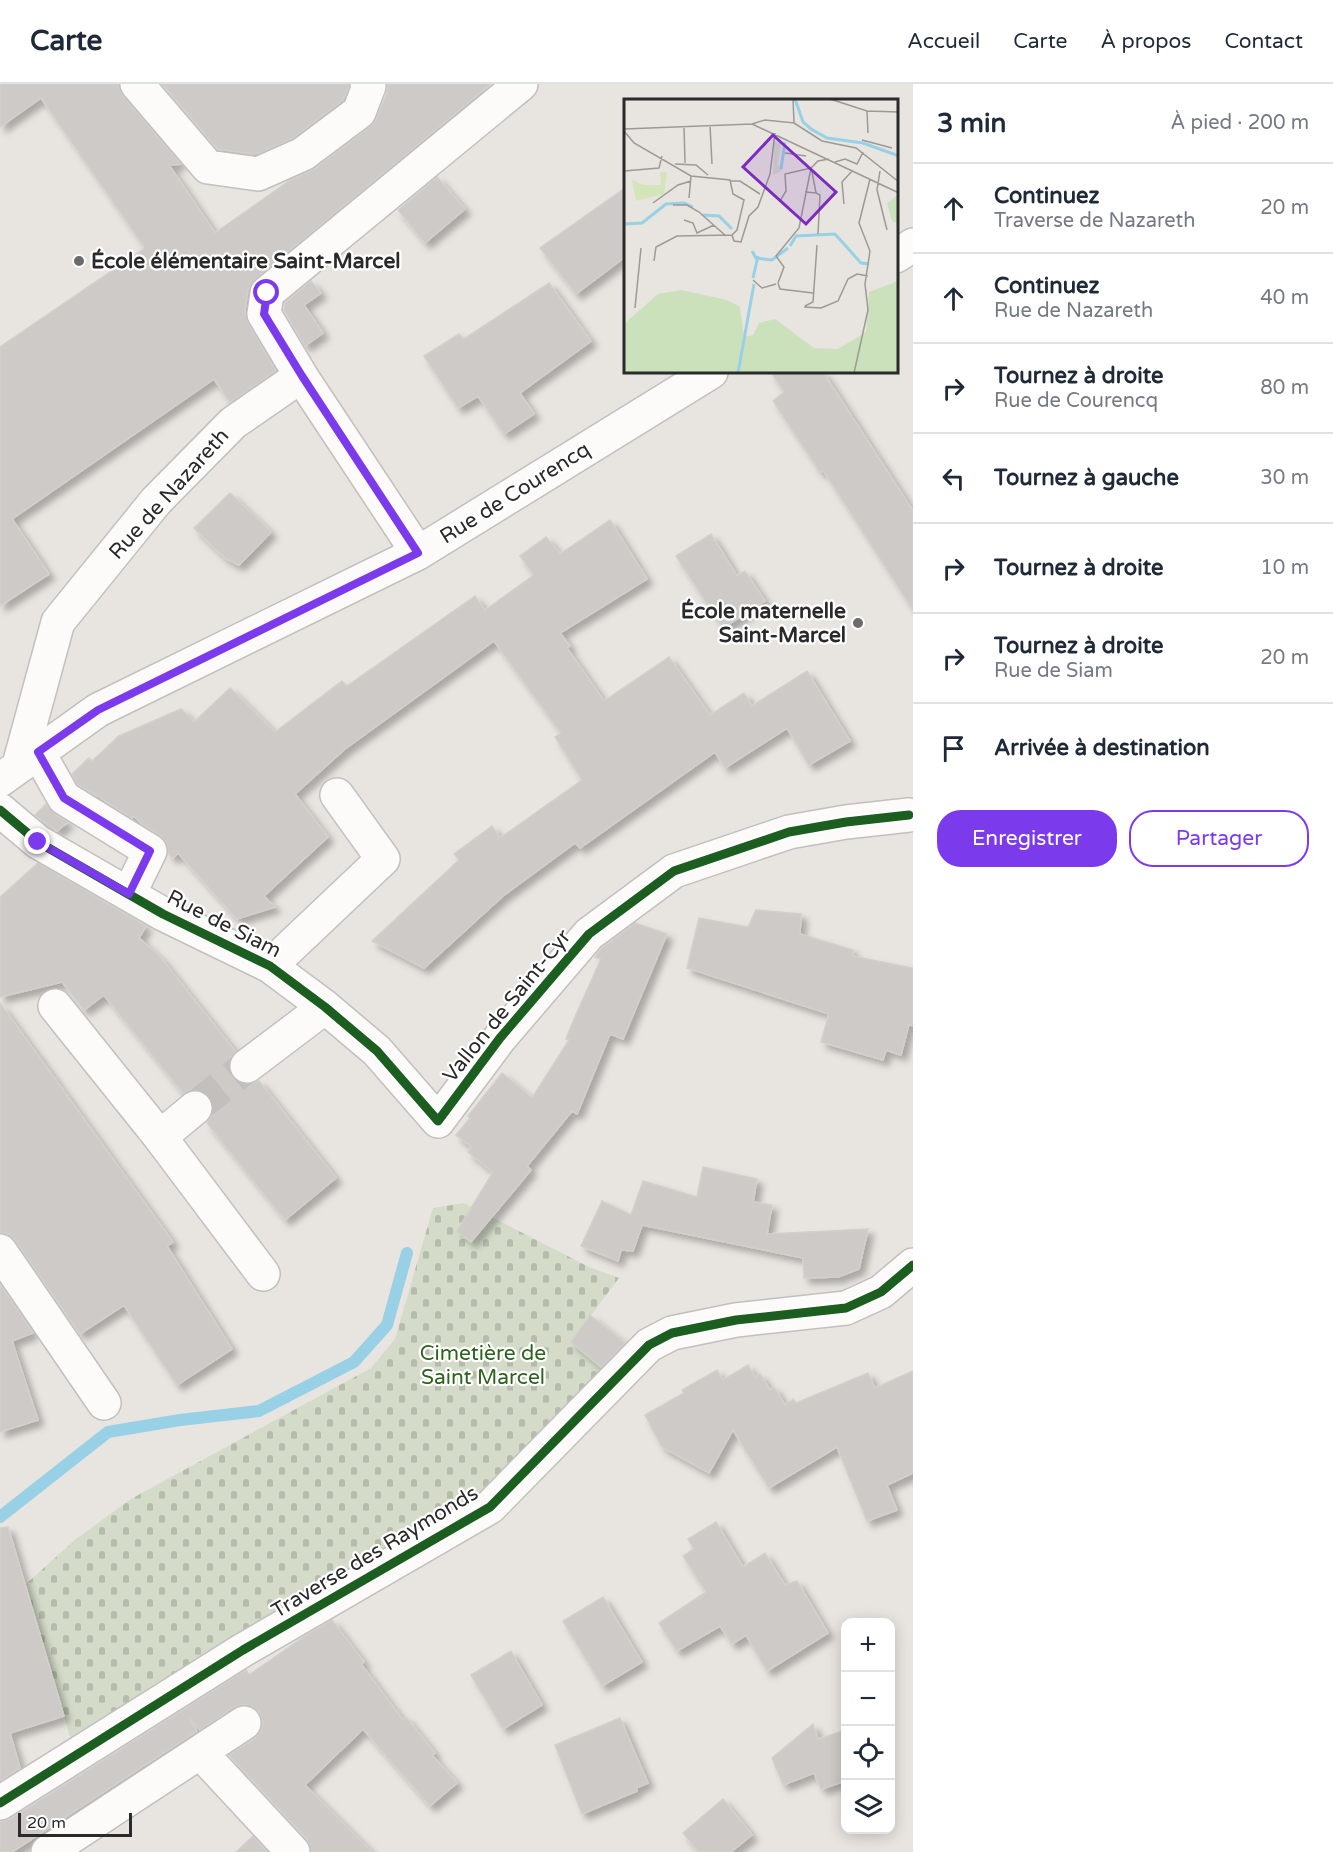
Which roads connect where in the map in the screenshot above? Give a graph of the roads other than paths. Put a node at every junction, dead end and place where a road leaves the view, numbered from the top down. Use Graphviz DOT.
graph roads {
  1 [pos="137,84"];
  2 [pos="368,84"];
  3 [pos="521,84"];
  4 [pos="913,245"];
  5 [pos="898,255"];
  6 [pos="708,374"];
  7 [pos="302,376"];
  8 [pos="418,553"];
  9 [pos="19,766"];
  10 [pos="337,795"];
  11 [pos="0,810"];
  12 [pos="909,815"];
  13 [pos="129,894"];
  14 [pos="270,966"];
  15 [pos="55,1006"];
  16 [pos="325,1006"];
  17 [pos="247,1066"];
  18 [pos="195,1108"];
  19 [pos="438,1121"];
  20 [pos="160,1137"];
  21 [pos="0,1251"];
  22 [pos="913,1265"];
  23 [pos="263,1274"];
  24 [pos="104,1403"];
  25 [pos="244,1723"];
  26 [pos="200,1752"];
  27 [pos="0,1803"];
  28 [pos="48,1852"];
  29 [pos="293,1852"];
  1 -- 2 [label="street"];
  3 -- 7 [label="street"];
  4 -- 5 [label="street"];
  6 -- 8 [label="street, Rue de Courencq"];
  7 -- 8 [label="street"];
  7 -- 9 [label="street, Rue de Nazareth"];
  8 -- 9 [label="street, Rue de Courencq"];
  9 -- 13 [label="street"];
  10 -- 14 [label="street"];
  11 -- 13 [label="street, Rue de Siam"];
  12 -- 19 [label="street, Vallon de Saint-Cyr"];
  13 -- 14 [label="street, Rue de Siam"];
  14 -- 16 [label="street, Rue de Siam"];
  15 -- 20 [label="street"];
  16 -- 17 [label="street"];
  16 -- 19 [label="street, Rue de Siam"];
  18 -- 20 [label="street"];
  20 -- 23 [label="street"];
  21 -- 24 [label="street"];
  22 -- 27 [label="street, Traverse des Raymonds"];
  25 -- 26 [label="street"];
  26 -- 28 [label="street"];
  26 -- 29 [label="street"];
}
